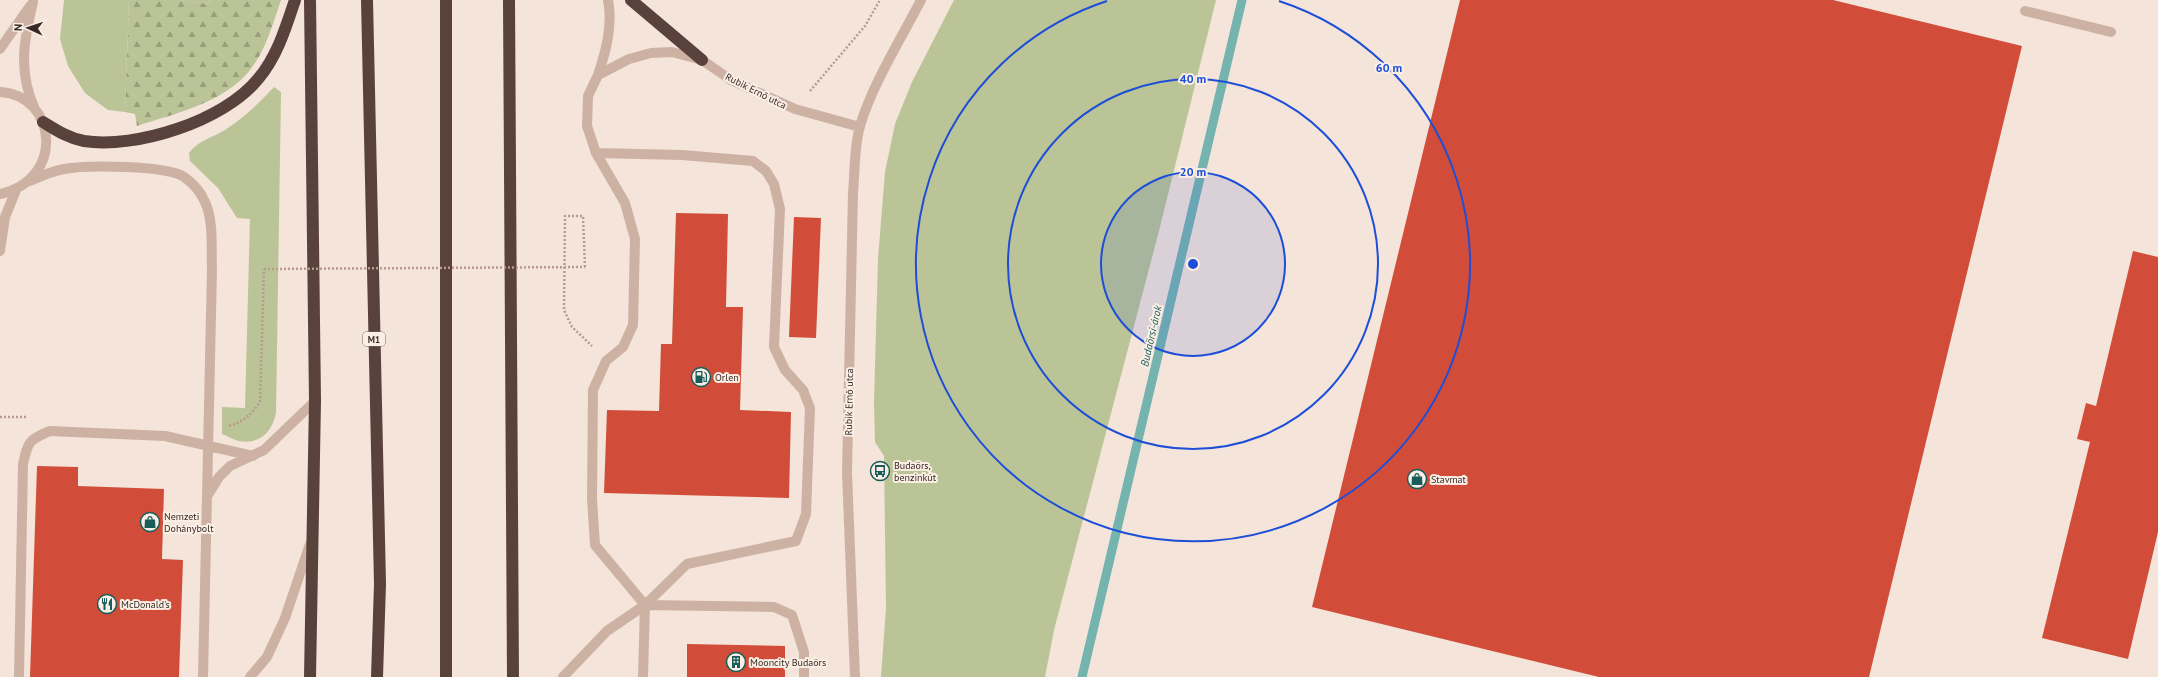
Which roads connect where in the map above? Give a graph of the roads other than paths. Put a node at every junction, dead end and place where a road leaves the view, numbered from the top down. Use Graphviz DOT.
graph roads {
  1 [pos="295,0"];
  2 [pos="310,0"];
  3 [pos="367,0"];
  4 [pos="446,0"];
  5 [pos="510,0"];
  6 [pos="608,0"];
  7 [pos="631,0"];
  8 [pos="921,0"];
  9 [pos="34,1"];
  10 [pos="2025,11"];
  11 [pos="2111,32"];
  12 [pos="0,49"];
  13 [pos="702,60"];
  14 [pos="598,75"];
  15 [pos="0,92"];
  16 [pos="34,108"];
  17 [pos="43,122"];
  18 [pos="860,127"];
  19 [pos="596,153"];
  20 [pos="30,181"];
  21 [pos="16,190"];
  22 [pos="0,194"];
  23 [pos="0,251"];
  24 [pos="315,401"];
  25 [pos="208,446"];
  26 [pos="253,456"];
  27 [pos="207,497"];
  28 [pos="313,534"];
  29 [pos="645,604"];
  30 [pos="19,677"];
  31 [pos="203,677"];
  32 [pos="250,677"];
  33 [pos="310,677"];
  34 [pos="377,677"];
  35 [pos="446,677"];
  36 [pos="513,677"];
  37 [pos="563,677"];
  38 [pos="643,677"];
  39 [pos="804,677"];
  40 [pos="855,677"];
  1 -- 17 [label="highway"];
  2 -- 24 [label="highway"];
  3 -- 34 [label="highway, M1"];
  4 -- 35 [label="highway"];
  5 -- 36 [label="highway"];
  6 -- 14 [label="street"];
  7 -- 13 [label="highway"];
  8 -- 18 [label="street, Rubik Ernő utca"];
  9 -- 12 [label="street"];
  9 -- 16 [label="street"];
  10 -- 11 [label="street"];
  13 -- 14 [label="street, Rubik Ernő utca"];
  13 -- 18 [label="street, Rubik Ernő utca"];
  14 -- 19 [label="street"];
  15 -- 16 [label="street"];
  16 -- 17 [label="street"];
  17 -- 20 [label="street"];
  18 -- 40 [label="street, Rubik Ernő utca"];
  19 -- 29 [label="street"];
  19 -- 29 [label="street"];
  20 -- 21 [label="street"];
  20 -- 25 [label="street"];
  21 -- 22 [label="street"];
  21 -- 23 [label="street"];
  24 -- 26 [label="street"];
  24 -- 28 [label="highway"];
  25 -- 26 [label="street"];
  25 -- 27 [label="street"];
  25 -- 30 [label="street"];
  26 -- 27 [label="street"];
  27 -- 31 [label="street"];
  28 -- 32 [label="street"];
  28 -- 33 [label="highway"];
  29 -- 37 [label="street"];
  29 -- 38 [label="street"];
  29 -- 39 [label="street"];
}
